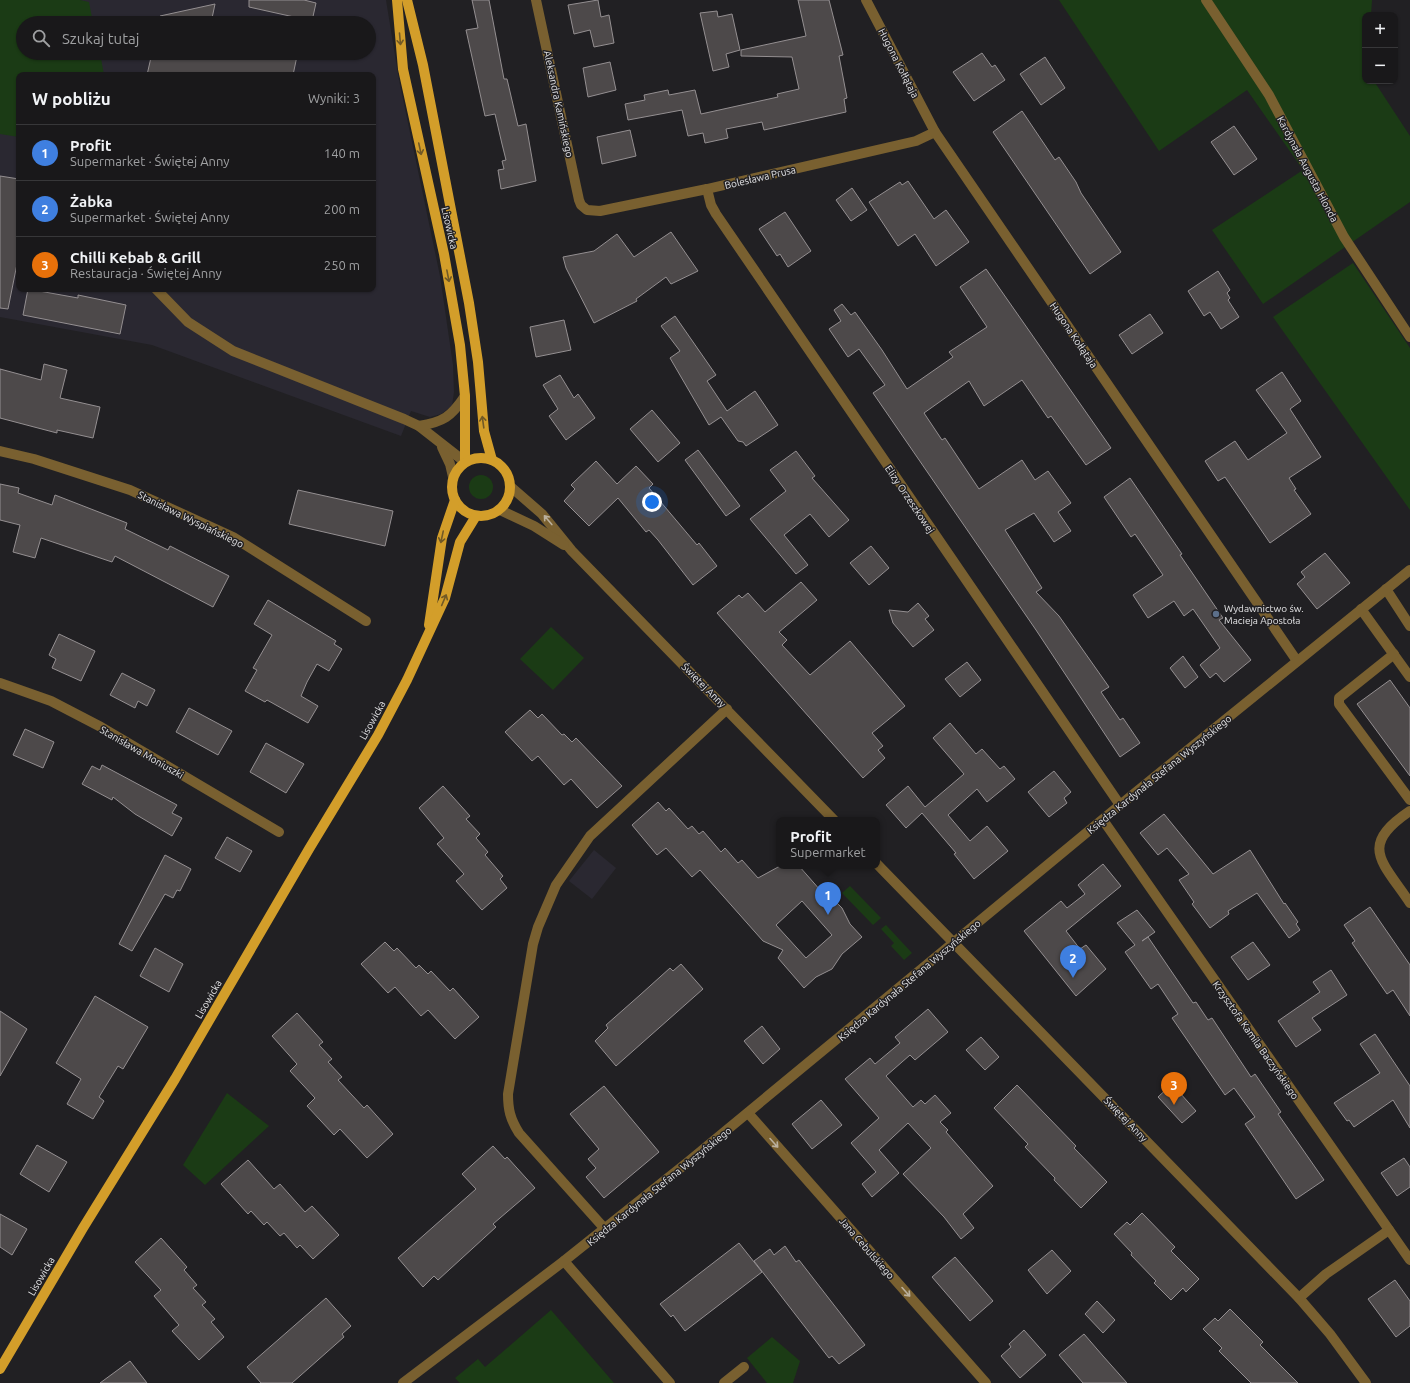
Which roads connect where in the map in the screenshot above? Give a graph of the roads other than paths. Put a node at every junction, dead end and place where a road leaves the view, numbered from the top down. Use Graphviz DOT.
graph roads {
  1 [pos="396,0"];
  2 [pos="407,0"];
  3 [pos="536,0"];
  4 [pos="866,0"];
  5 [pos="1206,0"];
  6 [pos="935,132"];
  7 [pos="707,189"];
  8 [pos="583,208"];
  9 [pos="159,292"];
  10 [pos="1410,338"];
  11 [pos="465,396"];
  12 [pos="419,426"];
  13 [pos="442,445"];
  14 [pos="0,451"];
  15 [pos="492,460"];
  16 [pos="465,462"];
  17 [pos="453,477"];
  18 [pos="511,487"];
  19 [pos="455,500"];
  20 [pos="500,510"];
  21 [pos="476,516"];
  22 [pos="572,551"];
  23 [pos="1410,570"];
  24 [pos="1386,589"];
  25 [pos="1361,609"];
  26 [pos="366,621"];
  27 [pos="1410,626"];
  28 [pos="427,635"];
  29 [pos="1394,654"];
  30 [pos="1296,661"];
  31 [pos="1410,677"];
  32 [pos="0,683"];
  33 [pos="727,709"];
  34 [pos="1410,800"];
  35 [pos="1120,805"];
  36 [pos="1410,811"];
  37 [pos="831,817"];
  38 [pos="1103,820"];
  39 [pos="279,832"];
  40 [pos="880,867"];
  41 [pos="1410,903"];
  42 [pos="953,943"];
  43 [pos="748,1113"];
  44 [pos="605,1229"];
  45 [pos="1389,1230"];
  46 [pos="1406,1247"];
  47 [pos="1410,1260"];
  48 [pos="564,1261"];
  49 [pos="1299,1298"];
  50 [pos="744,1367"];
  51 [pos="0,1370"];
  52 [pos="403,1383"];
  53 [pos="670,1383"];
  54 [pos="724,1383"];
  55 [pos="986,1383"];
  56 [pos="1366,1383"];
  1 -- 11 [label="main road, Lisowicka, one-way"];
  15 -- 2 [label="main road, Lisowicka, one-way"];
  3 -- 8 [label="street, Aleksandra Kamińskiego"];
  4 -- 6 [label="street, Hugona Kołłątaja"];
  5 -- 10 [label="street, Kardynała Augusta Hlonda"];
  6 -- 7 [label="street, Bolesława Prusa"];
  6 -- 30 [label="street, Hugona Kołłątaja"];
  7 -- 8 [label="street, Bolesława Prusa"];
  7 -- 35 [label="street, Elizy Orzeszkowej"];
  9 -- 12 [label="street"];
  11 -- 12 [label="street"];
  11 -- 16 [label="main road, Lisowicka"];
  12 -- 13 [label="street"];
  13 -- 16 [label="street"];
  13 -- 17 [label="street"];
  14 -- 26 [label="street, Stanisława Wyspiańskiego"];
  15 -- 16 [label="main road"];
  15 -- 18 [label="main road"];
  16 -- 17 [label="main road"];
  17 -- 19 [label="main road"];
  18 -- 20 [label="main road"];
  22 -- 18 [label="street, Świętej Anny, one-way"];
  19 -- 21 [label="main road"];
  19 -- 28 [label="main road, Lisowicka, one-way"];
  20 -- 21 [label="main road"];
  20 -- 22 [label="street, Świętej Anny"];
  28 -- 21 [label="main road, Lisowicka, one-way"];
  22 -- 33 [label="street, Świętej Anny"];
  23 -- 24 [label="street, Księdza Kardynała Stefana Wyszyńskiego"];
  24 -- 25 [label="street, Księdza Kardynała Stefana Wyszyńskiego"];
  24 -- 27 [label="street"];
  25 -- 29 [label="street"];
  25 -- 30 [label="street, Księdza Kardynała Stefana Wyszyńskiego"];
  28 -- 51 [label="main road, Lisowicka"];
  29 -- 31 [label="street"];
  29 -- 34 [label="street"];
  30 -- 35 [label="street, Księdza Kardynała Stefana Wyszyńskiego"];
  32 -- 39 [label="street, Stanisława Moniuszki"];
  33 -- 37 [label="street, Świętej Anny"];
  33 -- 44 [label="street"];
  35 -- 38 [label="street, Księdza Kardynała Stefana Wyszyńskiego"];
  36 -- 41 [label="street"];
  38 -- 42 [label="street, Księdza Kardynała Stefana Wyszyńskiego"];
  38 -- 45 [label="street, Krzysztofa Kamila Baczyńskiego"];
  40 -- 42 [label="street, Świętej Anny"];
  42 -- 43 [label="street, Księdza Kardynała Stefana Wyszyńskiego"];
  42 -- 49 [label="street, Świętej Anny"];
  43 -- 44 [label="street, Księdza Kardynała Stefana Wyszyńskiego"];
  43 -- 55 [label="street, Jana Cebulskiego, one-way"];
  44 -- 48 [label="street, Księdza Kardynała Stefana Wyszyńskiego"];
  45 -- 46 [label="street, Krzysztofa Kamila Baczyńskiego"];
  45 -- 49 [label="street"];
  46 -- 47 [label="street, Krzysztofa Kamila Baczyńskiego"];
  48 -- 52 [label="street, Księdza Kardynała Stefana Wyszyńskiego"];
  48 -- 53 [label="street"];
  49 -- 56 [label="street, Świętej Anny"];
  50 -- 54 [label="street"];
}
